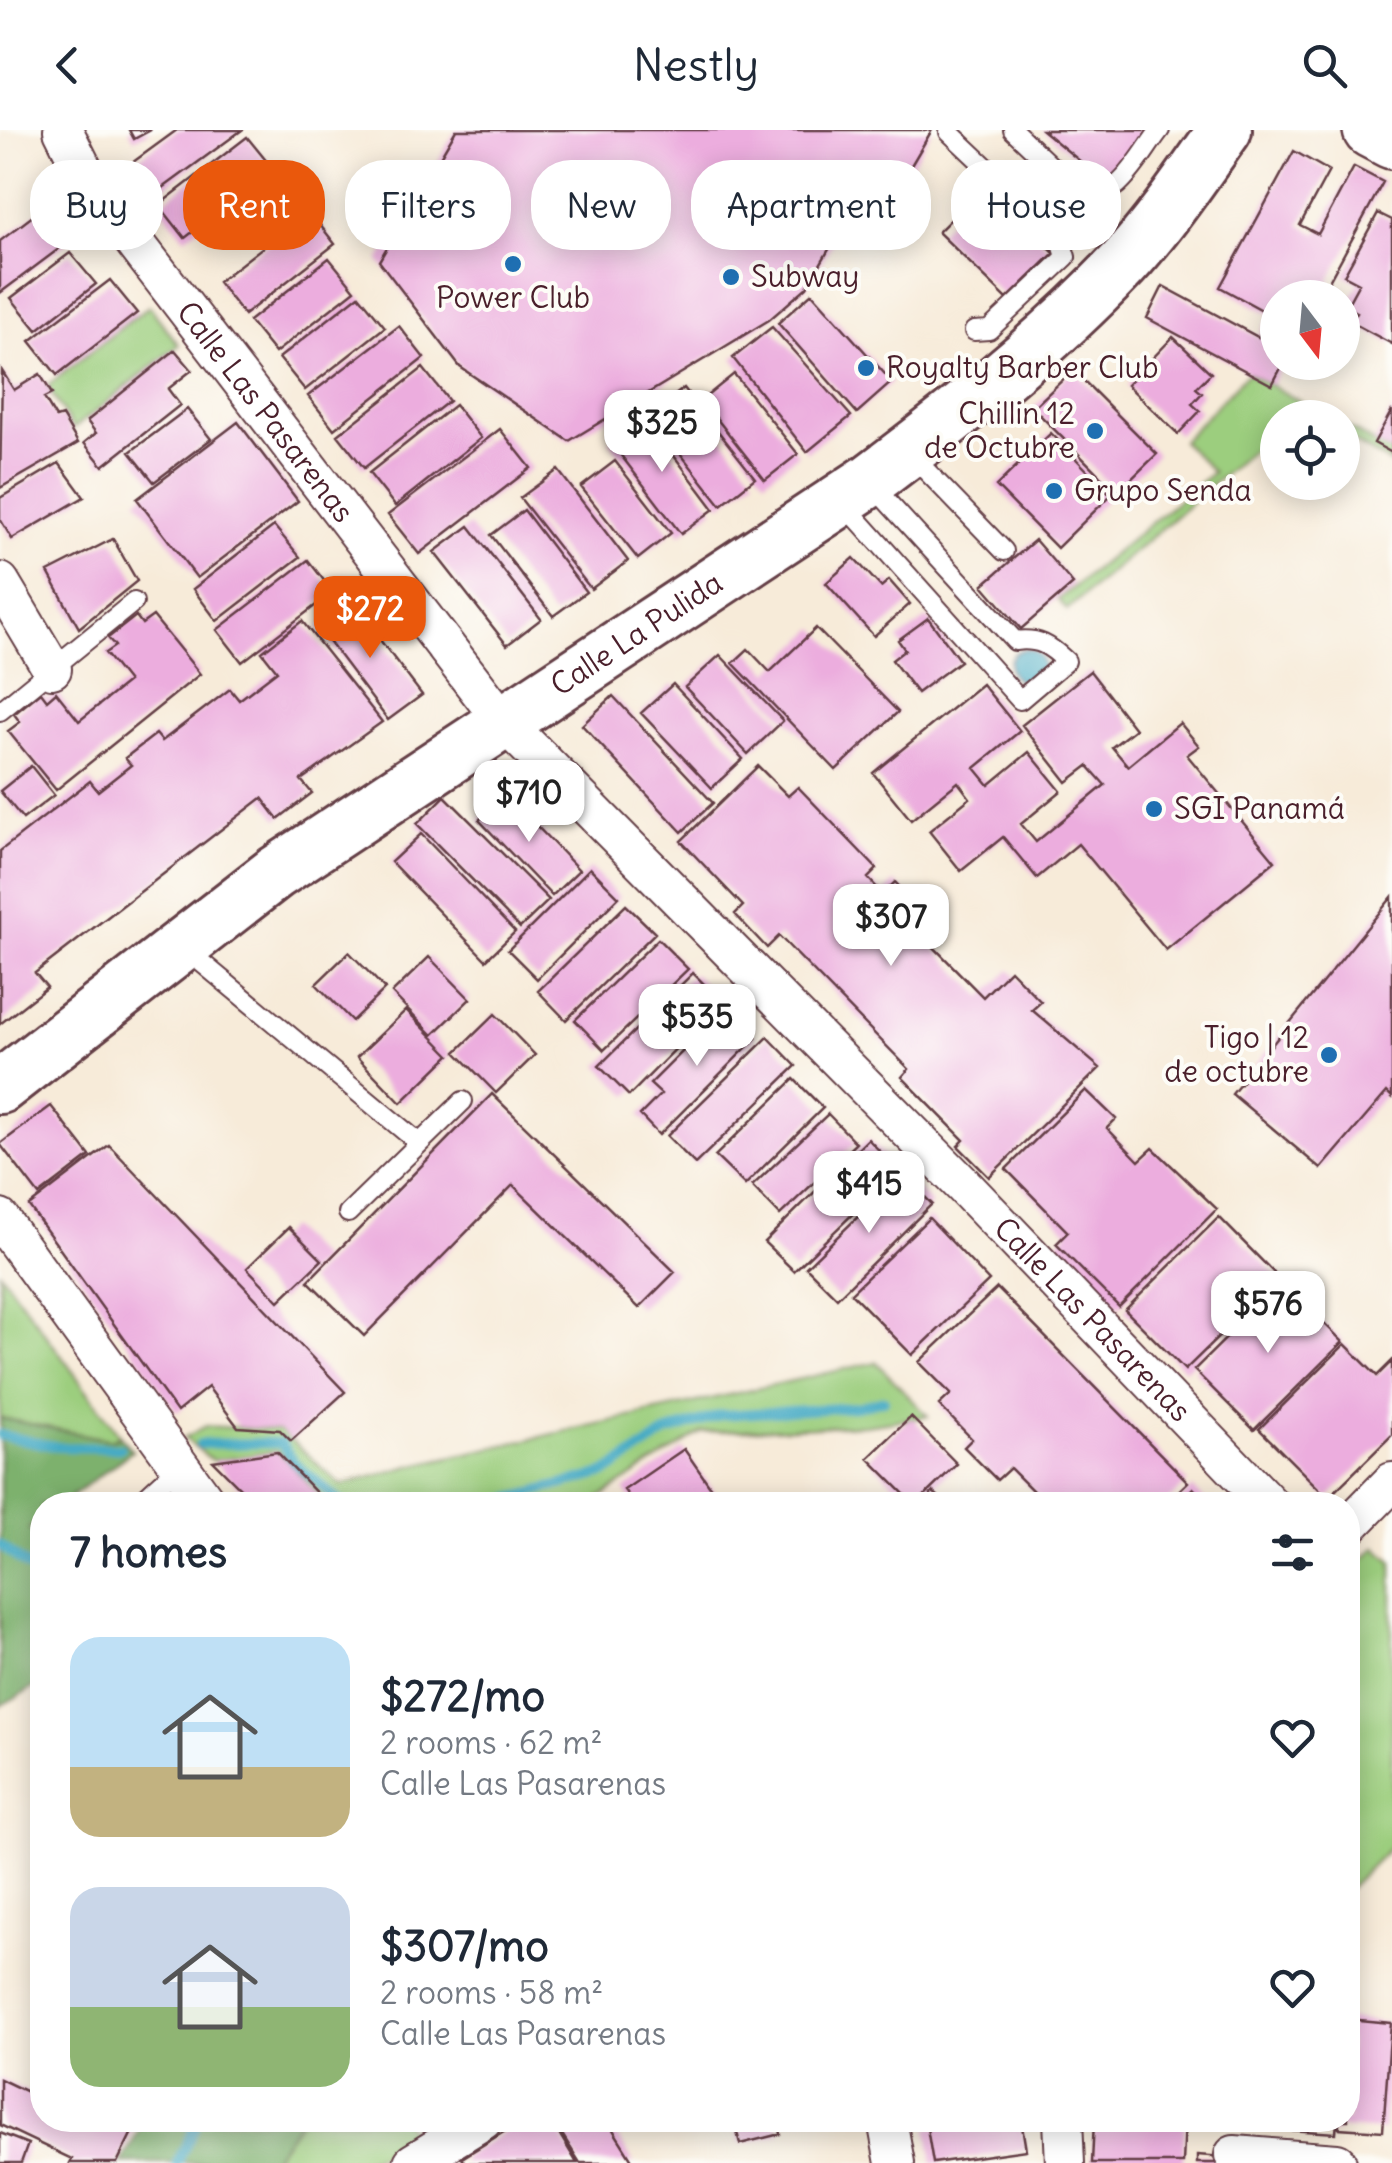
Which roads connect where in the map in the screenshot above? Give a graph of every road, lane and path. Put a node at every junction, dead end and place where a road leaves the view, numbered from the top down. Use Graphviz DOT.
graph roads {
  1 [pos="63,130"];
  2 [pos="1013,130"];
  3 [pos="1160,130"];
  4 [pos="1225,130"];
  5 [pos="1371,130"];
  6 [pos="948,132"];
  7 [pos="1392,142"];
  8 [pos="974,330"];
  9 [pos="872,477"];
  10 [pos="1004,551"];
  11 [pos="0,582"];
  12 [pos="134,602"];
  13 [pos="1015,641"];
  14 [pos="52,669"];
  15 [pos="992,669"];
  16 [pos="0,712"];
  17 [pos="502,720"];
  18 [pos="180,944"];
  19 [pos="0,1087"];
  20 [pos="463,1101"];
  21 [pos="419,1143"];
  22 [pos="348,1212"];
  23 [pos="0,1219"];
  24 [pos="177,1468"];
  25 [pos="1392,1482"];
  26 [pos="151,1492"];
  27 [pos="197,1492"];
  28 [pos="1258,1492"];
  29 [pos="1360,1514"];
  30 [pos="463,2132"];
  31 [pos="889,2132"];
  32 [pos="1064,2132"];
  33 [pos="1234,2155"];
  34 [pos="413,2163"];
  35 [pos="895,2163"];
  36 [pos="1065,2163"];
  37 [pos="1328,2163"];
  38 [pos="1338,2163"];
  1 -- 17 [label="street, Calle Las Pasarenas"];
  2 -- 3 [label="lane"];
  4 -- 9 [label="main road, Calle La Pulida"];
  5 -- 7 [label="main road"];
  6 -- 8 [label="lane"];
  9 -- 10 [label="lane"];
  9 -- 13 [label="lane"];
  9 -- 15 [label="lane"];
  9 -- 17 [label="main road, Calle La Pulida"];
  11 -- 14 [label="street"];
  12 -- 14 [label="lane"];
  13 -- 15 [label="lane"];
  13 -- 15 [label="lane"];
  14 -- 16 [label="lane"];
  17 -- 18 [label="main road, Calle La Pulida"];
  17 -- 28 [label="street, Calle Las Pasarenas"];
  18 -- 19 [label="main road, Calle La Pulida"];
  18 -- 21 [label="lane"];
  20 -- 21 [label="lane"];
  21 -- 22 [label="lane"];
  23 -- 24 [label="street"];
  24 -- 26 [label="lane"];
  24 -- 27 [label="street"];
  25 -- 29 [label="street"];
  30 -- 34 [label="street"];
  31 -- 35 [label="street"];
  32 -- 36 [label="street"];
  33 -- 37 [label="street"];
  37 -- 38 [label="street"];
}
